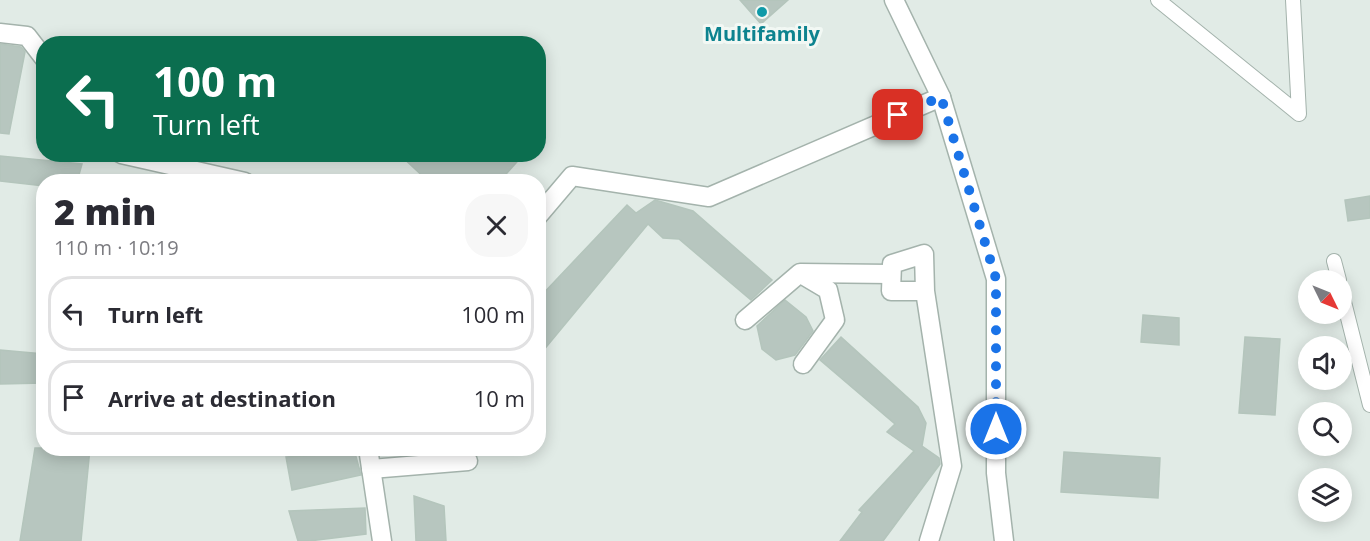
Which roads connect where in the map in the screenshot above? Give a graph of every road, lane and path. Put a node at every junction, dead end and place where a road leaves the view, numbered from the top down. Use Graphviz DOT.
graph roads {
  1 [pos="894,0"];
  2 [pos="1158,0"];
  3 [pos="1293,0"];
  4 [pos="0,33"];
  5 [pos="36,48"];
  6 [pos="941,97"];
  7 [pos="156,162"];
  8 [pos="210,174"];
  9 [pos="546,207"];
  10 [pos="1334,261"];
  11 [pos="1336,270"];
  12 [pos="800,273"];
  13 [pos="891,274"];
  14 [pos="925,291"];
  15 [pos="745,320"];
  16 [pos="1350,324"];
  17 [pos="803,364"];
  18 [pos="1370,405"];
  19 [pos="369,456"];
  20 [pos="468,461"];
  21 [pos="371,469"];
  22 [pos="382,541"];
  23 [pos="929,541"];
  24 [pos="1004,541"];
  1 -- 6 [label="street"];
  2 -- 3 [label="lane"];
  4 -- 5 [label="street"];
  6 -- 9 [label="street"];
  6 -- 24 [label="street"];
  7 -- 8 [label="street"];
  10 -- 11 [label="lane"];
  12 -- 13 [label="street"];
  12 -- 15 [label="street"];
  12 -- 17 [label="street"];
  13 -- 14 [label="street"];
  13 -- 14 [label="street"];
  14 -- 23 [label="street"];
  16 -- 18 [label="lane"];
  19 -- 21 [label="street"];
  20 -- 21 [label="street"];
  21 -- 22 [label="street"];
}
